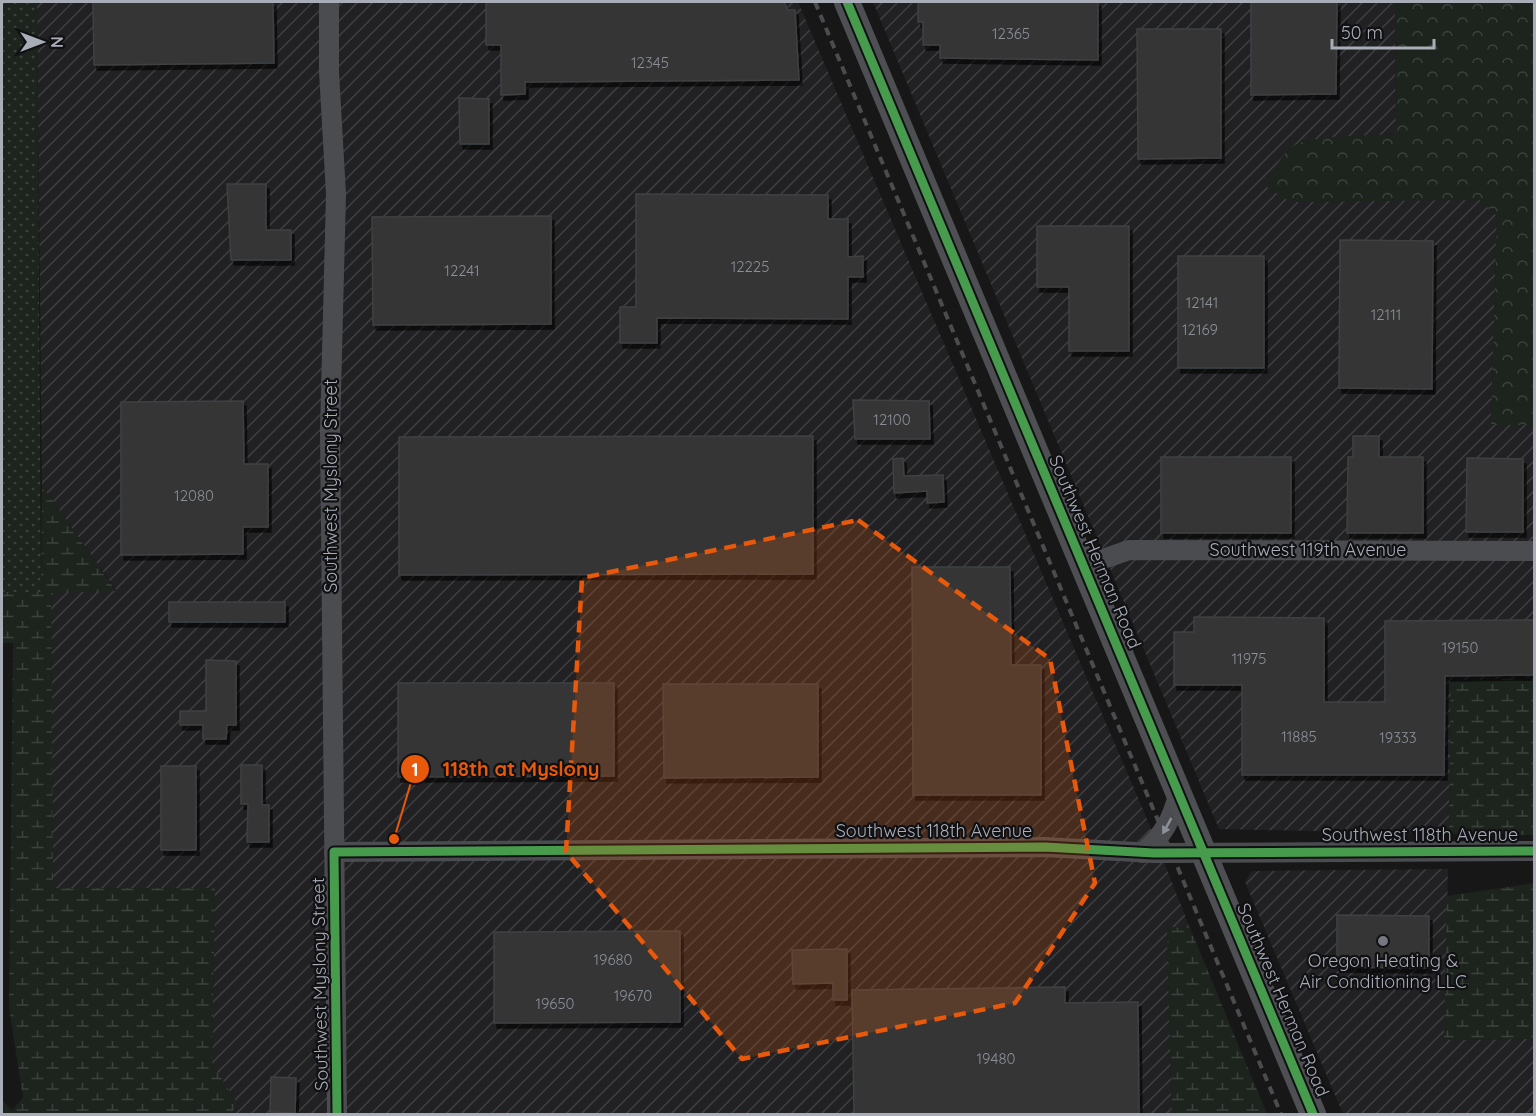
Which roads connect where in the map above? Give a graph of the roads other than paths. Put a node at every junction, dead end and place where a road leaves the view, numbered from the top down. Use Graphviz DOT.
graph roads {
  1 [pos="329,2"];
  2 [pos="847,2"];
  3 [pos="1534,551"];
  4 [pos="1083,566"];
  5 [pos="1179,792"];
  6 [pos="1534,851"];
  7 [pos="334,852"];
  8 [pos="1142,853"];
  9 [pos="1203,853"];
  10 [pos="337,1114"];
  11 [pos="1313,1114"];
  1 -- 7 [label="street, Southwest Myslony Street"];
  2 -- 4 [label="main road, Southwest Herman Road"];
  3 -- 4 [label="street, Southwest 119th Avenue"];
  4 -- 5 [label="main road, Southwest Herman Road"];
  5 -- 8 [label="street, one-way"];
  5 -- 9 [label="main road, Southwest Herman Road"];
  6 -- 9 [label="street, Southwest 118th Avenue"];
  7 -- 8 [label="street, Southwest 118th Avenue"];
  7 -- 10 [label="street, Southwest Myslony Street"];
  8 -- 9 [label="street, Southwest 118th Avenue"];
  9 -- 11 [label="main road, Southwest Herman Road"];
}
